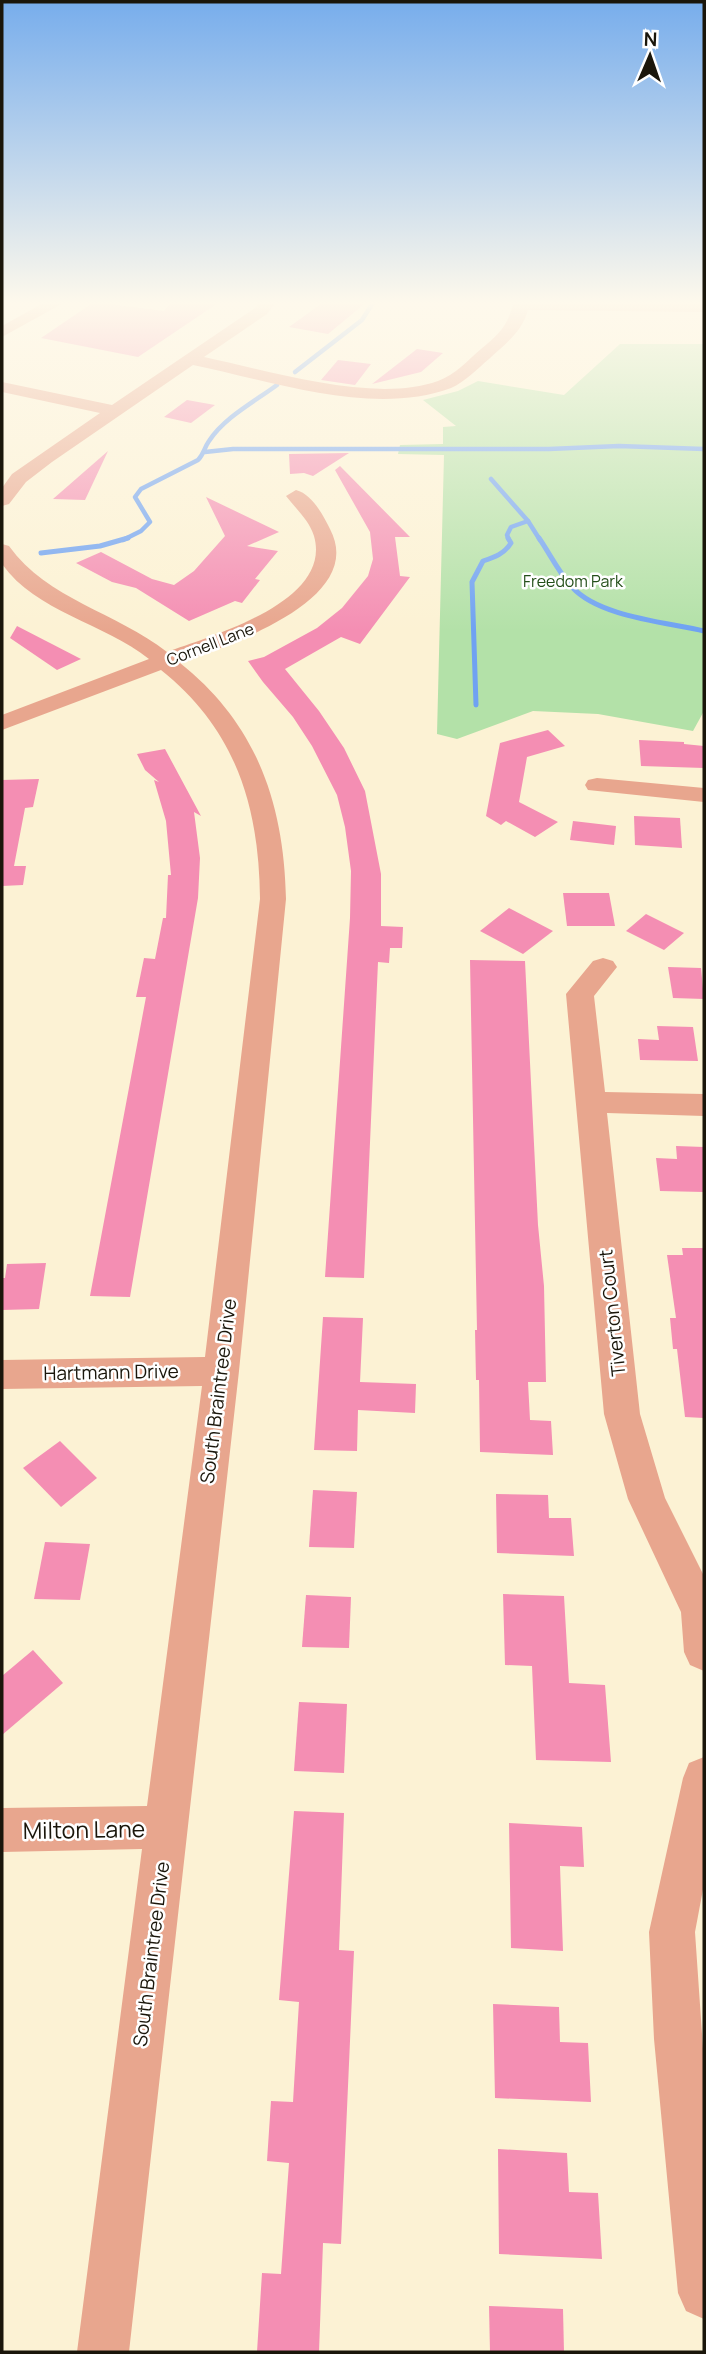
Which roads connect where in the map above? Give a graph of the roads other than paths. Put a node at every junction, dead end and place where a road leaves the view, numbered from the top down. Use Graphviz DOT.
graph roads {
  1 [pos="112,411"];
  2 [pos="296,496"];
  3 [pos="2,499"];
  4 [pos="2,550"];
  5 [pos="165,662"];
  6 [pos="2,723"];
  7 [pos="597,785"];
  8 [pos="704,795"];
  9 [pos="603,967"];
  10 [pos="590,1102"];
  11 [pos="704,1105"];
  12 [pos="221,1371"];
  13 [pos="2,1374"];
  14 [pos="704,1652"];
  15 [pos="704,1778"];
  16 [pos="166,1828"];
  17 [pos="2,1830"];
  18 [pos="691,2040"];
  19 [pos="704,2293"];
  20 [pos="103,2352"];
  1 -- 3 [label="street"];
  2 -- 5 [label="street, Cornell Lane"];
  4 -- 5 [label="street, South Braintree Drive"];
  5 -- 6 [label="street, Cornell Lane"];
  5 -- 12 [label="street, South Braintree Drive"];
  7 -- 8 [label="street"];
  9 -- 10 [label="street, Tiverton Court"];
  10 -- 11 [label="street"];
  10 -- 14 [label="street, Tiverton Court"];
  12 -- 13 [label="street, Hartmann Drive"];
  12 -- 16 [label="street, South Braintree Drive"];
  15 -- 18 [label="street"];
  16 -- 17 [label="street, Milton Lane"];
  16 -- 20 [label="street, South Braintree Drive"];
  18 -- 19 [label="street"];
}
